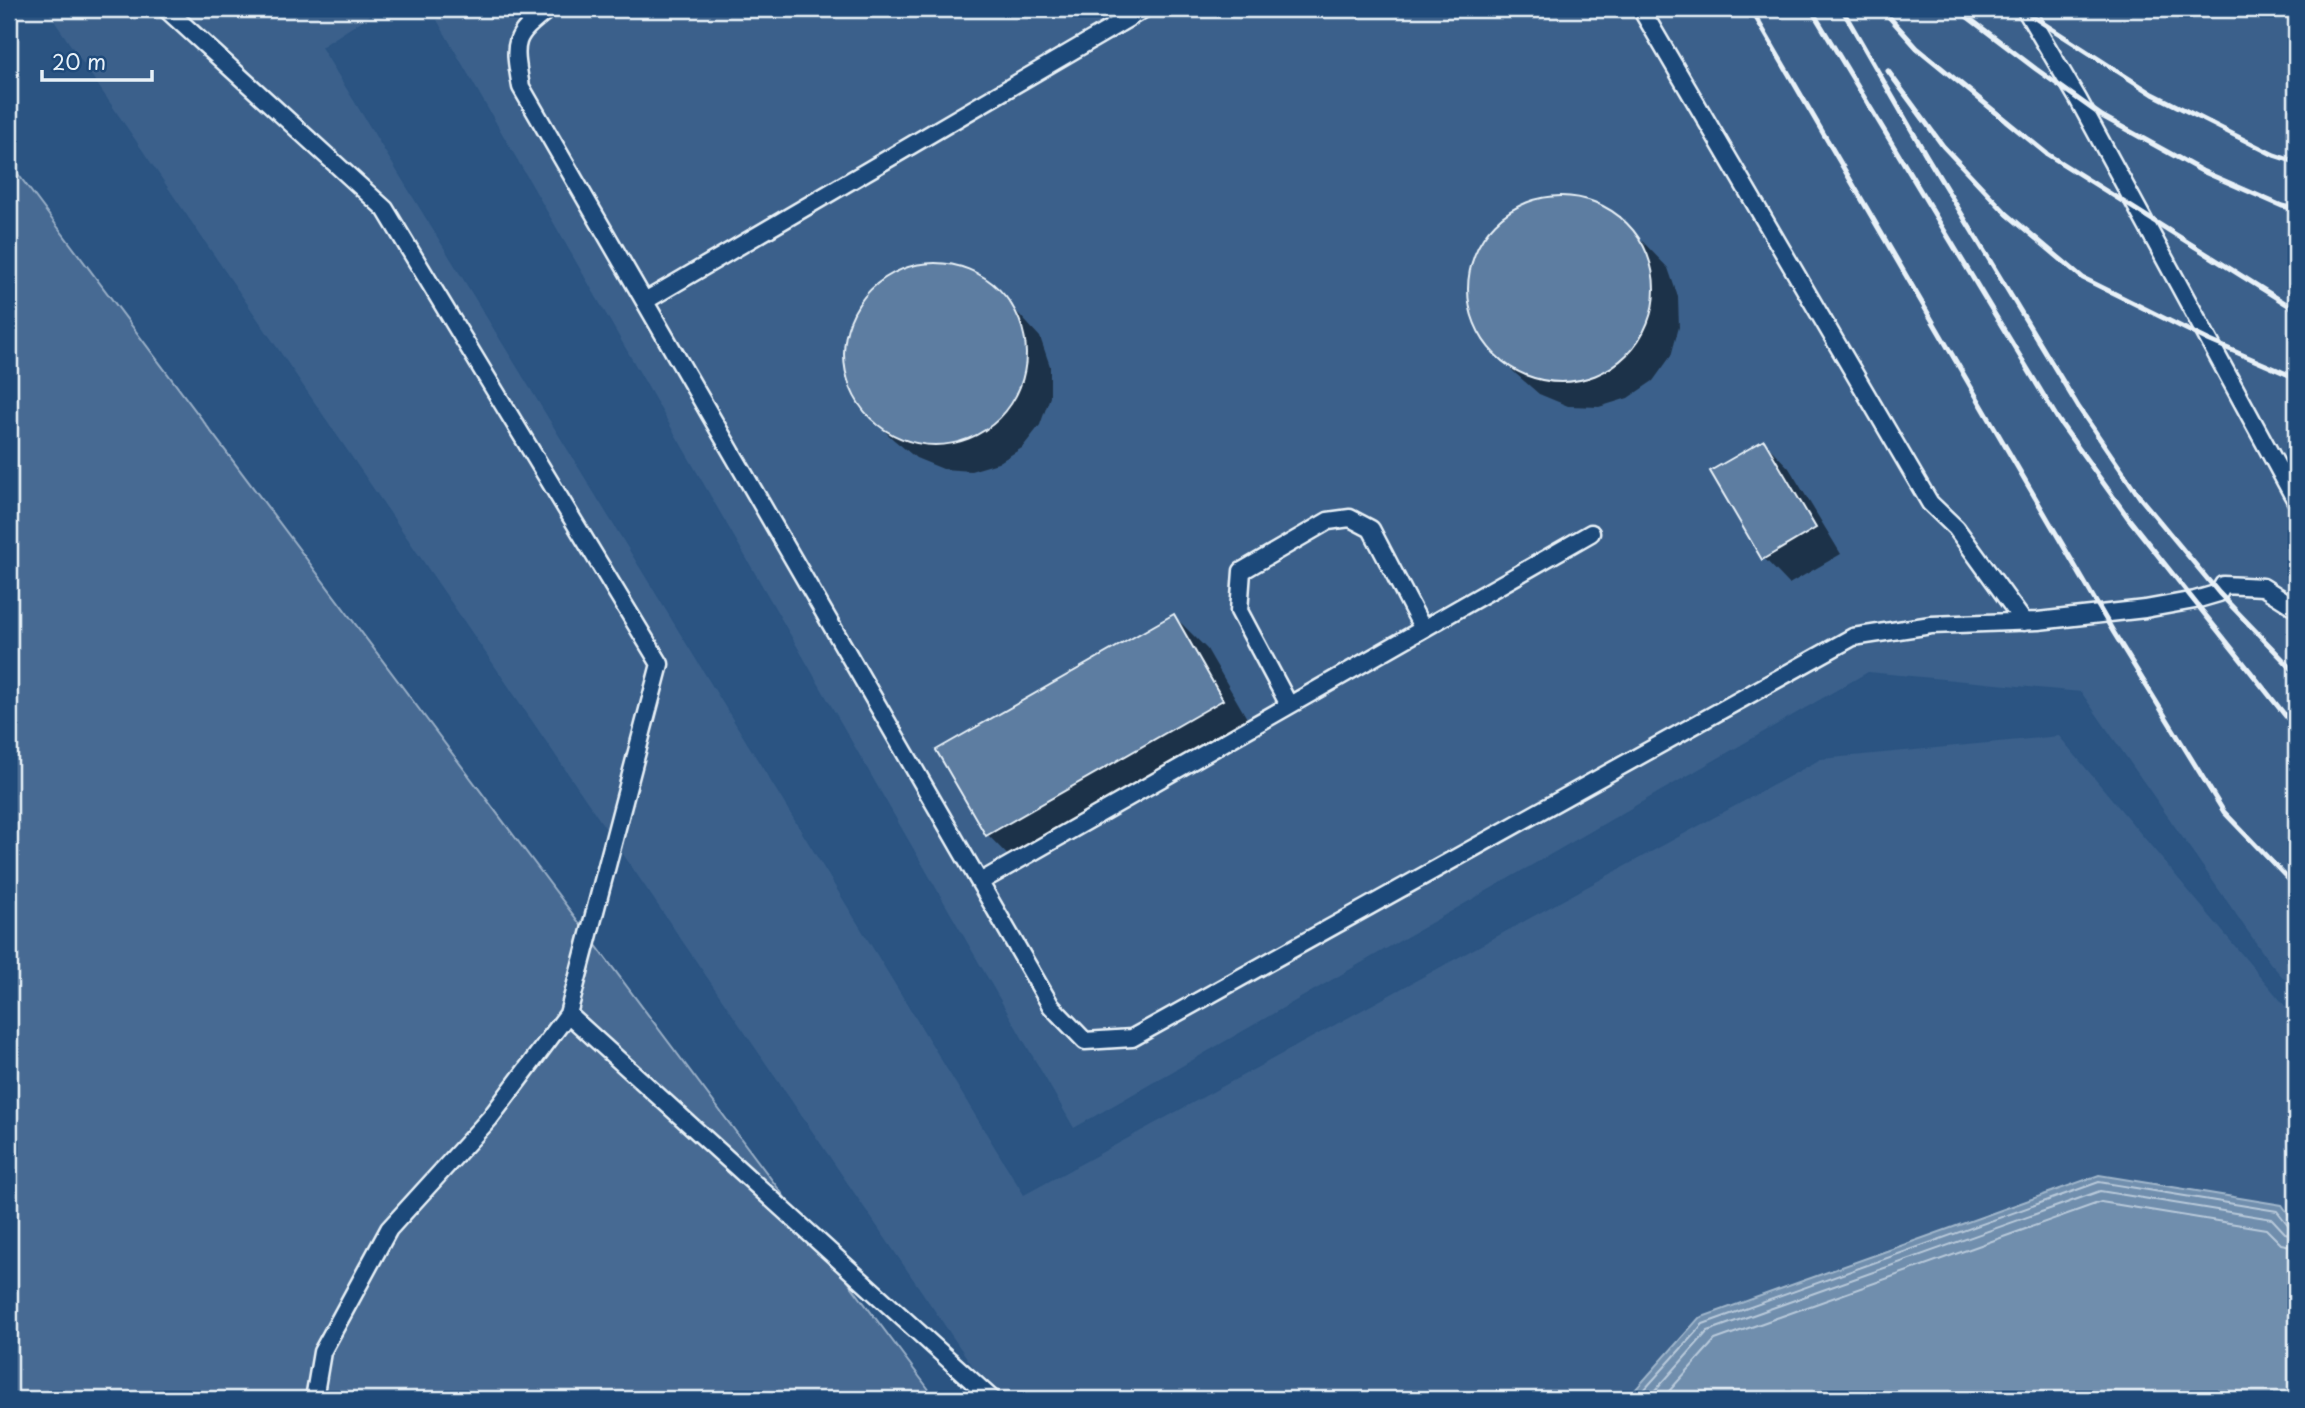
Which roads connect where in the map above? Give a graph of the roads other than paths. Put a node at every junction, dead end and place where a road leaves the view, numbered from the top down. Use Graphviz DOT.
graph roads {
  1 [pos="166,9"];
  2 [pos="549,9"];
  3 [pos="1144,9"];
  4 [pos="1642,9"];
  5 [pos="2025,9"];
  6 [pos="645,301"];
  7 [pos="2296,501"];
  8 [pos="1591,533"];
  9 [pos="2296,608"];
  10 [pos="2024,622"];
  11 [pos="1423,629"];
  12 [pos="1289,705"];
  13 [pos="980,882"];
  14 [pos="568,1014"];
  15 [pos="314,1399"];
  16 [pos="992,1399"];
  1 -- 14 [label="lane"];
  2 -- 6 [label="lane"];
  3 -- 6 [label="lane"];
  4 -- 10 [label="lane"];
  5 -- 7 [label="lane"];
  6 -- 13 [label="lane"];
  8 -- 11 [label="lane"];
  9 -- 10 [label="lane"];
  10 -- 13 [label="lane"];
  11 -- 12 [label="lane"];
  11 -- 12 [label="lane"];
  12 -- 13 [label="lane"];
  14 -- 15 [label="lane"];
  14 -- 16 [label="lane"];
}
